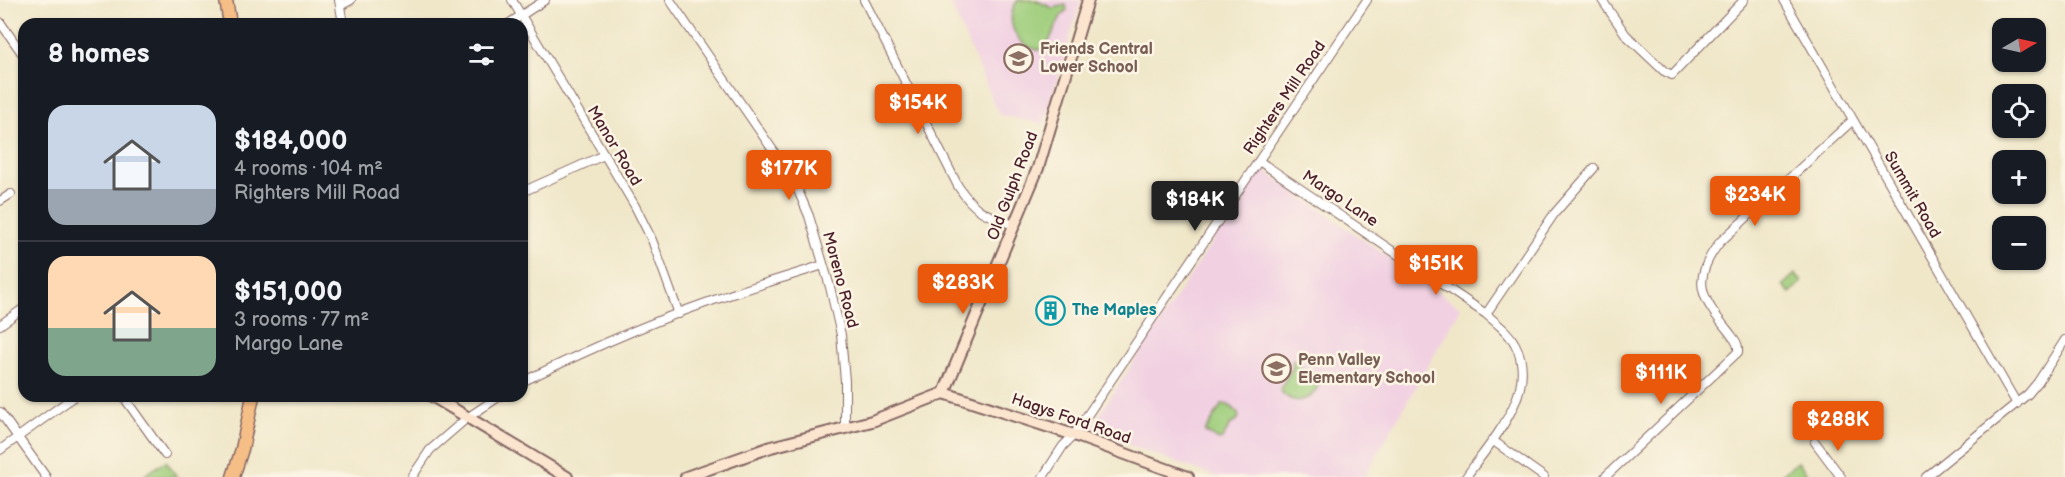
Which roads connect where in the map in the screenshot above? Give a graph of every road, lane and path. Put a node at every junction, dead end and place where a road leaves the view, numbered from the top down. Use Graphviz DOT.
graph roads {
  1 [pos="226,0"];
  2 [pos="351,0"];
  3 [pos="512,0"];
  4 [pos="545,0"];
  5 [pos="670,0"];
  6 [pos="864,0"];
  7 [pos="1089,0"];
  8 [pos="1367,0"];
  9 [pos="1602,0"];
  10 [pos="1743,0"];
  11 [pos="1784,0"];
  12 [pos="339,3"];
  13 [pos="520,17"];
  14 [pos="229,18"];
  15 [pos="342,18"];
  16 [pos="0,22"];
  17 [pos="528,30"];
  18 [pos="18,48"];
  19 [pos="1853,120"];
  20 [pos="604,155"];
  21 [pos="1259,161"];
  22 [pos="1594,168"];
  23 [pos="528,189"];
  24 [pos="10,194"];
  25 [pos="0,201"];
  26 [pos="1014,225"];
  27 [pos="823,265"];
  28 [pos="18,312"];
  29 [pos="680,314"];
  30 [pos="1486,314"];
  31 [pos="0,325"];
  32 [pos="2065,340"];
  33 [pos="528,379"];
  34 [pos="944,393"];
  35 [pos="67,402"];
  36 [pos="127,402"];
  37 [pos="252,402"];
  38 [pos="442,402"];
  39 [pos="491,402"];
  40 [pos="2018,404"];
  41 [pos="0,412"];
  42 [pos="467,418"];
  43 [pos="845,429"];
  44 [pos="1074,435"];
  45 [pos="17,437"];
  46 [pos="1492,440"];
  47 [pos="1815,442"];
  48 [pos="0,450"];
  49 [pos="165,455"];
  50 [pos="46,477"];
  51 [pos="233,477"];
  52 [pos="412,477"];
  53 [pos="567,477"];
  54 [pos="686,477"];
  55 [pos="1042,477"];
  56 [pos="1188,477"];
  57 [pos="1466,477"];
  58 [pos="1544,477"];
  59 [pos="1605,477"];
  60 [pos="1841,477"];
  61 [pos="1926,477"];
  1 -- 14 [label="main road"];
  2 -- 12 [label="street"];
  3 -- 13 [label="street, Manor Road"];
  4 -- 13 [label="street"];
  5 -- 27 [label="street, Moreno Road"];
  6 -- 26 [label="street"];
  7 -- 26 [label="street, Old Gulph Road"];
  8 -- 21 [label="street, Righters Mill Road"];
  9 -- 10 [label="street"];
  11 -- 19 [label="street, Summit Road"];
  12 -- 15 [label="street"];
  16 -- 18 [label="street"];
  17 -- 20 [label="street, Manor Road"];
  19 -- 40 [label="street, Summit Road"];
  19 -- 59 [label="street"];
  20 -- 23 [label="street"];
  20 -- 29 [label="street, Manor Road"];
  21 -- 30 [label="street, Margo Lane"];
  21 -- 44 [label="street, Righters Mill Road"];
  22 -- 30 [label="street"];
  24 -- 25 [label="street"];
  26 -- 34 [label="street, Old Gulph Road"];
  27 -- 29 [label="street"];
  27 -- 43 [label="street, Moreno Road"];
  28 -- 31 [label="street"];
  29 -- 33 [label="street"];
  30 -- 46 [label="street, Margo Lane"];
  32 -- 40 [label="street"];
  34 -- 43 [label="street"];
  34 -- 44 [label="street, Hagys Ford Road"];
  35 -- 45 [label="street"];
  36 -- 49 [label="street"];
  37 -- 51 [label="main road"];
  38 -- 42 [label="street"];
  39 -- 42 [label="street"];
  40 -- 61 [label="street"];
  41 -- 45 [label="street"];
  42 -- 52 [label="street"];
  42 -- 53 [label="street"];
  43 -- 54 [label="street"];
  44 -- 55 [label="street, Righters Mill Road"];
  44 -- 56 [label="street, Hagys Ford Road"];
  45 -- 48 [label="street"];
  45 -- 50 [label="street"];
  46 -- 57 [label="street, Margo Lane"];
  46 -- 58 [label="street"];
  47 -- 60 [label="street"];
}
